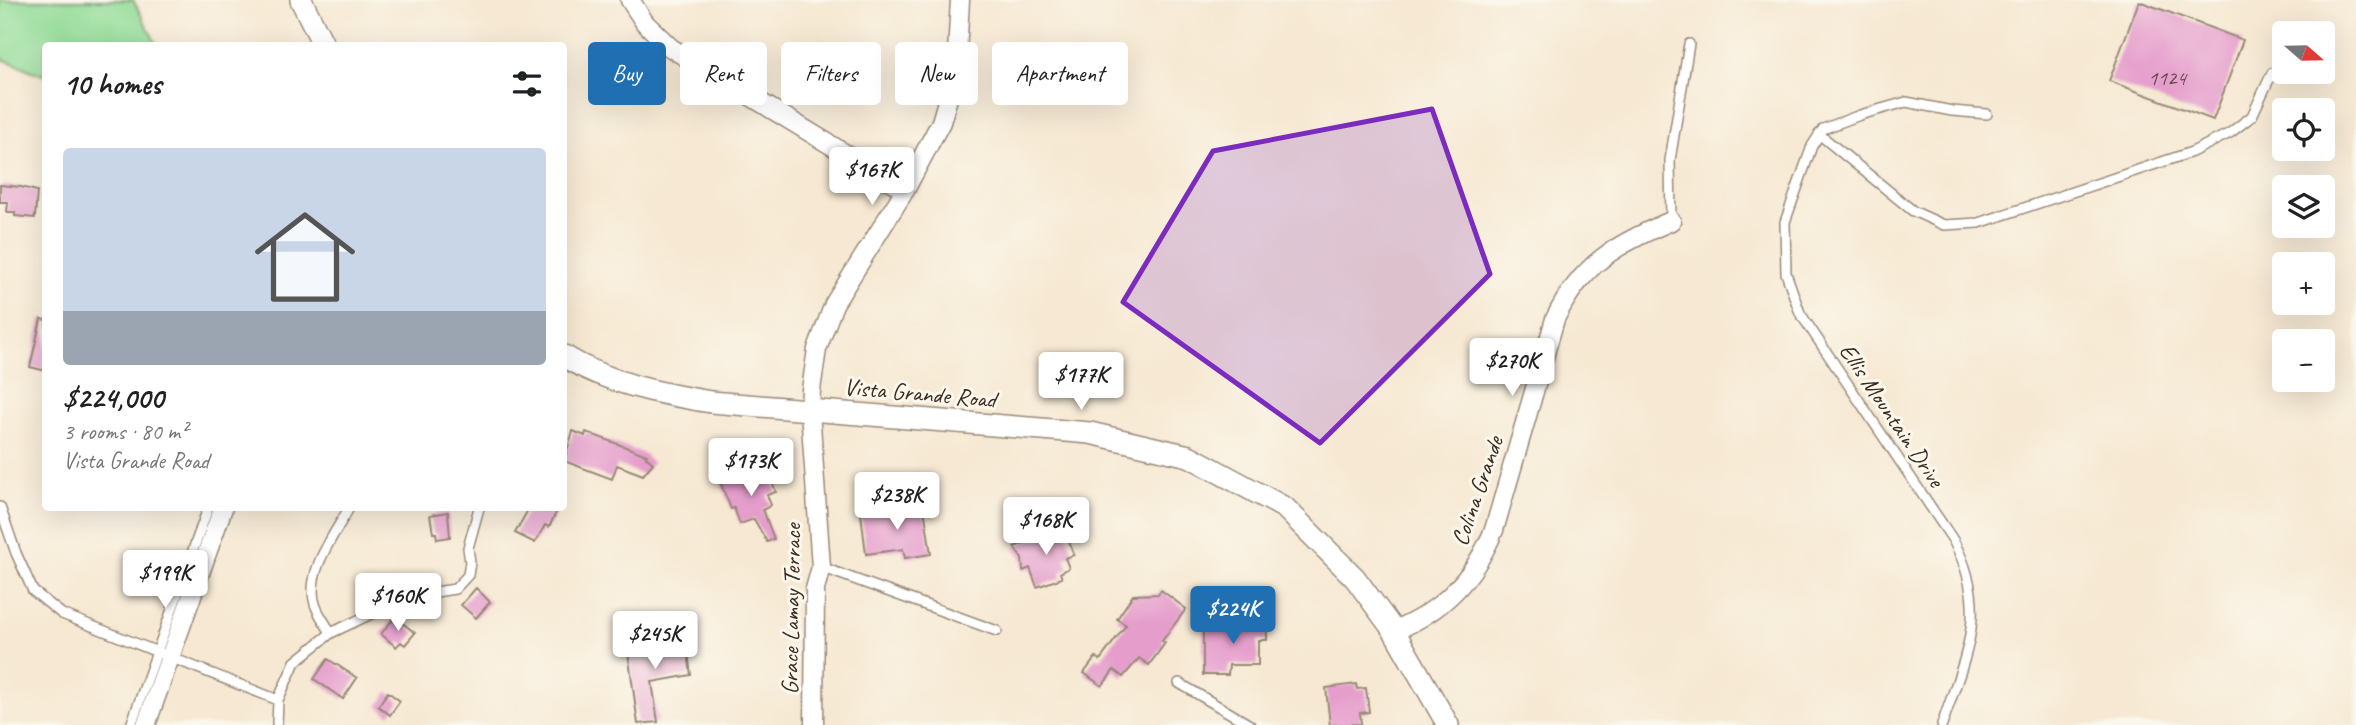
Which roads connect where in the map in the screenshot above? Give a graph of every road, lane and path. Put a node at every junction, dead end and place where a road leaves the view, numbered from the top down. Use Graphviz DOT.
graph roads {
  1 [pos="301,0"];
  2 [pos="630,0"];
  3 [pos="960,0"];
  4 [pos="322,42"];
  5 [pos="1689,44"];
  6 [pos="2272,73"];
  7 [pos="1987,114"];
  8 [pos="1821,131"];
  9 [pos="905,190"];
  10 [pos="1671,220"];
  11 [pos="567,357"];
  12 [pos="810,410"];
  13 [pos="0,507"];
  14 [pos="207,511"];
  15 [pos="222,511"];
  16 [pos="347,511"];
  17 [pos="478,511"];
  18 [pos="821,567"];
  19 [pos="997,631"];
  20 [pos="1394,631"];
  21 [pos="331,633"];
  22 [pos="162,655"];
  23 [pos="1179,683"];
  24 [pos="278,701"];
  25 [pos="131,725"];
  26 [pos="146,725"];
  27 [pos="277,725"];
  28 [pos="814,725"];
  29 [pos="1250,725"];
  30 [pos="1448,725"];
  31 [pos="1942,725"];
  1 -- 4 [label="street"];
  2 -- 9 [label="street"];
  3 -- 9 [label="street, Grace Lamay Terrace"];
  5 -- 10 [label="lane"];
  6 -- 8 [label="lane"];
  7 -- 8 [label="lane"];
  8 -- 31 [label="lane, Ellis Mountain Drive"];
  9 -- 12 [label="street, Grace Lamay Terrace"];
  10 -- 20 [label="street, Colina Grande"];
  11 -- 12 [label="street, Vista Grande Road"];
  12 -- 18 [label="street, Grace Lamay Terrace"];
  12 -- 20 [label="street, Vista Grande Road"];
  13 -- 22 [label="lane"];
  14 -- 22 [label="lane"];
  15 -- 22 [label="street"];
  16 -- 21 [label="lane"];
  17 -- 21 [label="lane"];
  18 -- 19 [label="lane"];
  18 -- 28 [label="street, Grace Lamay Terrace"];
  20 -- 30 [label="street, Vista Grande Road"];
  21 -- 24 [label="lane"];
  22 -- 24 [label="lane"];
  22 -- 25 [label="lane"];
  22 -- 26 [label="street"];
  23 -- 29 [label="lane"];
  24 -- 27 [label="lane"];
}
